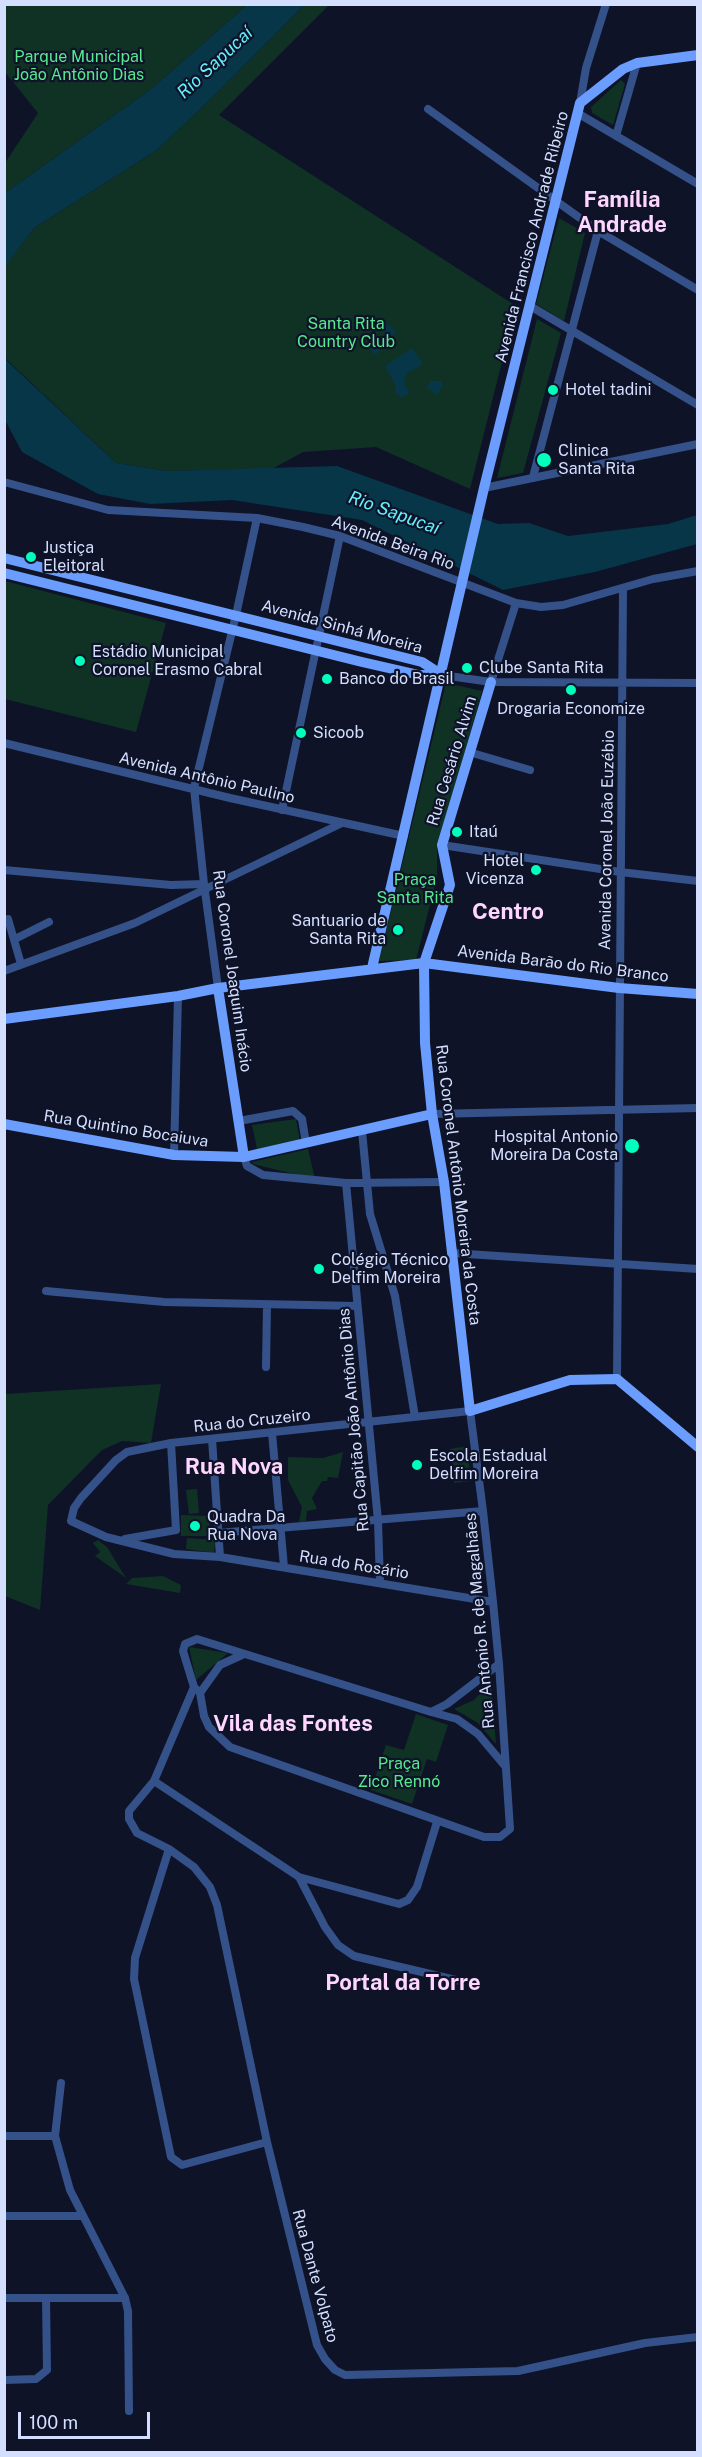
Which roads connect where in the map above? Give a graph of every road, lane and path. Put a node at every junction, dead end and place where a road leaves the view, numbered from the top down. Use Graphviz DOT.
graph roads {
  1 [pos="603,6"];
  2 [pos="698,55"];
  3 [pos="637,63"];
  4 [pos="580,108"];
  5 [pos="428,109"];
  6 [pos="616,136"];
  7 [pos="698,184"];
  8 [pos="556,202"];
  9 [pos="598,231"];
  10 [pos="698,290"];
  11 [pos="530,306"];
  12 [pos="570,332"];
  13 [pos="698,405"];
  14 [pos="698,444"];
  15 [pos="533,477"];
  16 [pos="4,482"];
  17 [pos="484,488"];
  18 [pos="257,518"];
  19 [pos="340,536"];
  20 [pos="4,558"];
  21 [pos="698,571"];
  22 [pos="4,573"];
  23 [pos="623,589"];
  24 [pos="167,598"];
  25 [pos="516,603"];
  26 [pos="164,611"];
  27 [pos="237,615"];
  28 [pos="233,628"];
  29 [pos="319,637"];
  30 [pos="315,649"];
  31 [pos="442,675"];
  32 [pos="491,682"];
  33 [pos="623,682"];
  34 [pos="698,683"];
  35 [pos="4,743"];
  36 [pos="469,752"];
  37 [pos="530,770"];
  38 [pos="194,788"];
  39 [pos="282,810"];
  40 [pos="342,823"];
  41 [pos="404,836"];
  42 [pos="442,845"];
  43 [pos="4,870"];
  44 [pos="620,872"];
  45 [pos="698,881"];
  46 [pos="204,887"];
  47 [pos="8,919"];
  48 [pos="49,922"];
  49 [pos="15,939"];
  50 [pos="424,963"];
  51 [pos="21,964"];
  52 [pos="372,968"];
  53 [pos="4,970"];
  54 [pos="218,988"];
  55 [pos="619,988"];
  56 [pos="698,994"];
  57 [pos="178,996"];
  58 [pos="4,1019"];
  59 [pos="698,1108"];
  60 [pos="619,1111"];
  61 [pos="432,1114"];
  62 [pos="239,1121"];
  63 [pos="4,1124"];
  64 [pos="362,1131"];
  65 [pos="306,1143"];
  66 [pos="174,1155"];
  67 [pos="244,1157"];
  68 [pos="368,1182"];
  69 [pos="444,1182"];
  70 [pos="346,1183"];
  71 [pos="452,1253"];
  72 [pos="617,1264"];
  73 [pos="698,1269"];
  74 [pos="46,1291"];
  75 [pos="267,1305"];
  76 [pos="357,1306"];
  77 [pos="266,1367"];
  78 [pos="617,1379"];
  79 [pos="470,1411"];
  80 [pos="415,1417"];
  81 [pos="369,1423"];
  82 [pos="272,1433"];
  83 [pos="212,1439"];
  84 [pos="171,1443"];
  85 [pos="698,1447"];
  86 [pos="483,1511"];
  87 [pos="72,1521"];
  88 [pos="378,1521"];
  89 [pos="282,1529"];
  90 [pos="218,1533"];
  91 [pos="121,1539"];
  92 [pos="220,1557"];
  93 [pos="284,1567"];
  94 [pos="380,1583"];
  95 [pos="493,1602"];
  96 [pos="244,1654"];
  97 [pos="499,1664"];
  98 [pos="194,1687"];
  99 [pos="200,1693"];
  100 [pos="431,1712"];
  101 [pos="506,1767"];
  102 [pos="154,1781"];
  103 [pos="437,1822"];
  104 [pos="169,1849"];
  105 [pos="299,1877"];
  106 [pos="460,1981"];
  107 [pos="61,2083"];
  108 [pos="4,2136"];
  109 [pos="55,2136"];
  110 [pos="267,2142"];
  111 [pos="4,2216"];
  112 [pos="83,2216"];
  113 [pos="4,2298"];
  114 [pos="46,2298"];
  115 [pos="125,2298"];
  116 [pos="698,2337"];
  117 [pos="4,2380"];
  118 [pos="129,2411"];
  1 -- 4 [label="street"];
  2 -- 3 [label="main road, Avenida Francisco Andrade Ribeiro"];
  3 -- 4 [label="main road, Avenida Francisco Andrade Ribeiro"];
  3 -- 6 [label="street"];
  4 -- 6 [label="street"];
  4 -- 8 [label="main road, Avenida Francisco Andrade Ribeiro"];
  5 -- 8 [label="street"];
  6 -- 7 [label="street"];
  8 -- 9 [label="street"];
  8 -- 11 [label="main road, Avenida Francisco Andrade Ribeiro"];
  9 -- 10 [label="street"];
  9 -- 12 [label="street"];
  11 -- 12 [label="street"];
  11 -- 17 [label="main road, Avenida Francisco Andrade Ribeiro"];
  12 -- 13 [label="street"];
  12 -- 15 [label="street"];
  14 -- 15 [label="street"];
  15 -- 17 [label="street"];
  16 -- 18 [label="street, Avenida Beira Rio"];
  17 -- 31 [label="main road, Avenida Francisco Andrade Ribeiro"];
  18 -- 19 [label="street, Avenida Beira Rio"];
  18 -- 27 [label="street, Rua Coronel Joaquim Inácio"];
  19 -- 25 [label="street, Avenida Beira Rio"];
  19 -- 29 [label="street"];
  20 -- 24 [label="main road, Avenida Sinhá Moreira"];
  21 -- 23 [label="street, Avenida Beira Rio"];
  22 -- 26 [label="main road, Avenida Sinhá Moreira"];
  23 -- 25 [label="street, Avenida Beira Rio"];
  23 -- 33 [label="street, Avenida Coronel João Euzébio"];
  24 -- 26 [label="street"];
  24 -- 27 [label="main road, Avenida Sinhá Moreira"];
  25 -- 32 [label="street, Rua Cesário Alvim"];
  26 -- 28 [label="main road, Avenida Sinhá Moreira"];
  27 -- 28 [label="street, Rua Coronel Joaquim Inácio"];
  27 -- 29 [label="main road, Avenida Sinhá Moreira"];
  28 -- 30 [label="main road, Avenida Sinhá Moreira"];
  28 -- 38 [label="street, Rua Coronel Joaquim Inácio"];
  29 -- 30 [label="street"];
  29 -- 31 [label="main road, Avenida Sinhá Moreira"];
  30 -- 31 [label="main road, Avenida Sinhá Moreira"];
  30 -- 39 [label="street"];
  31 -- 32 [label="street"];
  31 -- 41 [label="main road, Avenida Francisco Andrade Ribeiro"];
  32 -- 33 [label="street"];
  32 -- 36 [label="main road, Rua Cesário Alvim"];
  33 -- 34 [label="street"];
  33 -- 44 [label="street, Avenida Coronel João Euzébio"];
  35 -- 38 [label="street, Avenida Antônio Paulino"];
  36 -- 37 [label="street"];
  36 -- 42 [label="main road, Rua Cesário Alvim"];
  38 -- 39 [label="street, Avenida Antônio Paulino"];
  38 -- 46 [label="street, Rua Coronel Joaquim Inácio"];
  39 -- 40 [label="street, Avenida Antônio Paulino"];
  40 -- 41 [label="street, Avenida Antônio Paulino"];
  40 -- 46 [label="street"];
  41 -- 52 [label="main road, Avenida Francisco Andrade Ribeiro"];
  42 -- 44 [label="street"];
  42 -- 50 [label="main road, Rua Cesário Alvim"];
  43 -- 46 [label="street"];
  44 -- 45 [label="street"];
  44 -- 55 [label="street, Avenida Coronel João Euzébio"];
  46 -- 51 [label="street"];
  46 -- 54 [label="street, Rua Coronel Joaquim Inácio"];
  47 -- 49 [label="street"];
  48 -- 49 [label="street"];
  49 -- 51 [label="street"];
  50 -- 52 [label="main road"];
  50 -- 55 [label="main road, Avenida Barão do Rio Branco"];
  50 -- 61 [label="main road, Rua Coronel Antônio Moreira da Costa"];
  51 -- 53 [label="street"];
  52 -- 54 [label="main road"];
  54 -- 57 [label="main road"];
  54 -- 62 [label="main road, Rua Coronel Joaquim Inácio"];
  55 -- 56 [label="main road, Avenida Barão do Rio Branco"];
  55 -- 60 [label="street, Avenida Coronel João Euzébio"];
  57 -- 58 [label="main road"];
  57 -- 66 [label="street"];
  59 -- 60 [label="street"];
  60 -- 61 [label="street"];
  60 -- 72 [label="street, Avenida Coronel João Euzébio"];
  61 -- 64 [label="main road, Rua Quintino Bocaiuva"];
  61 -- 69 [label="main road, Rua Coronel Antônio Moreira da Costa"];
  62 -- 65 [label="street"];
  62 -- 67 [label="main road, Rua Coronel Joaquim Inácio"];
  63 -- 66 [label="main road, Rua Quintino Bocaiuva"];
  64 -- 65 [label="main road, Rua Quintino Bocaiuva"];
  64 -- 68 [label="street"];
  65 -- 67 [label="main road, Rua Quintino Bocaiuva"];
  66 -- 67 [label="main road, Rua Quintino Bocaiuva"];
  67 -- 70 [label="street"];
  68 -- 69 [label="street"];
  68 -- 70 [label="street"];
  68 -- 80 [label="street"];
  69 -- 71 [label="main road, Rua Coronel Antônio Moreira da Costa"];
  70 -- 76 [label="street, Rua Capitão João Antônio Dias"];
  71 -- 72 [label="street"];
  71 -- 79 [label="main road, Rua Coronel Antônio Moreira da Costa"];
  72 -- 73 [label="street"];
  72 -- 78 [label="street, Avenida Coronel João Euzébio"];
  74 -- 75 [label="street"];
  75 -- 76 [label="street"];
  75 -- 77 [label="street"];
  76 -- 81 [label="street, Rua Capitão João Antônio Dias"];
  78 -- 79 [label="main road"];
  78 -- 85 [label="main road"];
  79 -- 80 [label="street, Rua do Cruzeiro"];
  79 -- 86 [label="street, Rua Antônio R. de Magalhães"];
  80 -- 81 [label="street, Rua do Cruzeiro"];
  81 -- 82 [label="street, Rua do Cruzeiro"];
  81 -- 88 [label="street, Rua Capitão João Antônio Dias"];
  82 -- 83 [label="street, Rua do Cruzeiro"];
  82 -- 89 [label="street"];
  83 -- 84 [label="street, Rua do Cruzeiro"];
  83 -- 90 [label="street"];
  84 -- 87 [label="street, Rua do Cruzeiro"];
  84 -- 91 [label="street"];
  86 -- 88 [label="street"];
  86 -- 95 [label="street, Rua Antônio R. de Magalhães"];
  87 -- 91 [label="street, Rua do Rosário"];
  88 -- 89 [label="street"];
  88 -- 94 [label="street, Rua Capitão João Antônio Dias"];
  89 -- 90 [label="street"];
  89 -- 93 [label="street"];
  90 -- 92 [label="street"];
  91 -- 92 [label="street, Rua do Rosário"];
  92 -- 93 [label="street, Rua do Rosário"];
  93 -- 94 [label="street, Rua do Rosário"];
  94 -- 95 [label="street, Rua do Rosário"];
  95 -- 97 [label="street, Rua Antônio R. de Magalhães"];
  96 -- 98 [label="street"];
  96 -- 99 [label="street"];
  96 -- 100 [label="street"];
  97 -- 100 [label="street"];
  97 -- 101 [label="street, Rua Antônio R. de Magalhães"];
  98 -- 99 [label="street"];
  98 -- 102 [label="street"];
  99 -- 103 [label="street"];
  100 -- 101 [label="street"];
  101 -- 103 [label="street, Rua Antônio R. de Magalhães"];
  102 -- 104 [label="street, Rua Dante Volpato"];
  102 -- 105 [label="street"];
  103 -- 105 [label="street"];
  104 -- 110 [label="street, Rua Dante Volpato"];
  104 -- 110 [label="street"];
  105 -- 106 [label="street"];
  107 -- 109 [label="street"];
  108 -- 109 [label="street"];
  109 -- 112 [label="street"];
  110 -- 116 [label="street, Rua Dante Volpato"];
  111 -- 112 [label="street"];
  112 -- 115 [label="street"];
  113 -- 114 [label="street"];
  114 -- 115 [label="street"];
  114 -- 117 [label="street"];
  115 -- 118 [label="street"];
}
